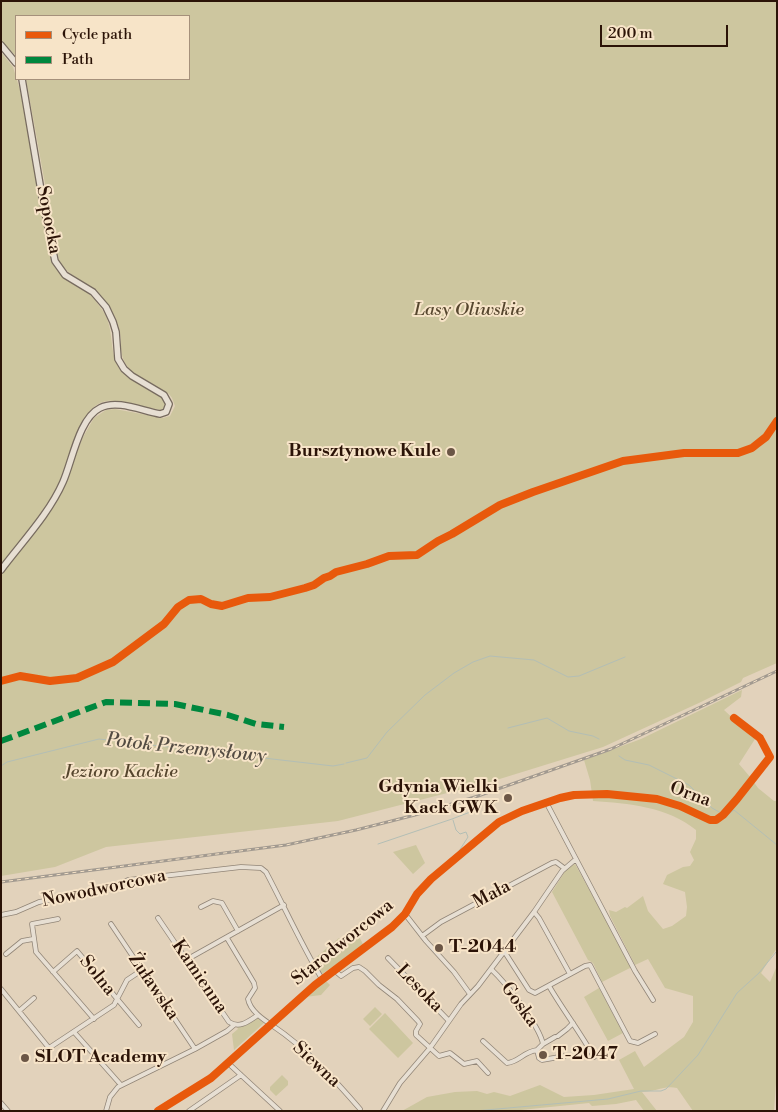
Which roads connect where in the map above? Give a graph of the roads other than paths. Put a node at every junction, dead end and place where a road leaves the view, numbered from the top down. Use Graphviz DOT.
graph roads {
  1 [pos="1,45"];
  2 [pos="15,62"];
  3 [pos="22,80"];
  4 [pos="1,570"];
  5 [pos="734,718"];
  6 [pos="546,802"];
  7 [pos="576,859"];
  8 [pos="564,868"];
  9 [pos="284,905"];
  10 [pos="201,907"];
  11 [pos="534,912"];
  12 [pos="405,914"];
  13 [pos="1,915"];
  14 [pos="158,918"];
  15 [pos="58,919"];
  16 [pos="111,924"];
  17 [pos="238,931"];
  18 [pos="422,936"];
  19 [pos="227,938"];
  20 [pos="33,939"];
  21 [pos="504,951"];
  22 [pos="6,954"];
  23 [pos="388,958"];
  24 [pos="186,960"];
  25 [pos="491,969"];
  26 [pos="142,970"];
  27 [pos="334,970"];
  28 [pos="54,972"];
  29 [pos="570,974"];
  30 [pos="322,979"];
  31 [pos="549,986"];
  32 [pos="1,989"];
  33 [pos="470,994"];
  34 [pos="34,998"];
  35 [pos="653,1000"];
  36 [pos="118,1001"];
  37 [pos="19,1011"];
  38 [pos="258,1014"];
  39 [pos="94,1019"];
  40 [pos="449,1021"];
  41 [pos="573,1023"];
  42 [pos="270,1024"];
  43 [pos="138,1025"];
  44 [pos="234,1025"];
  45 [pos="74,1032"];
  46 [pos="655,1034"];
  47 [pos="483,1041"];
  48 [pos="543,1044"];
  49 [pos="195,1048"];
  50 [pos="430,1048"];
  51 [pos="537,1050"];
  52 [pos="565,1056"];
  53 [pos="594,1057"];
  54 [pos="228,1063"];
  55 [pos="488,1073"];
  56 [pos="241,1075"];
  57 [pos="121,1085"];
  58 [pos="1,1103"];
  59 [pos="360,1109"];
  60 [pos="8,1111"];
  61 [pos="106,1111"];
  62 [pos="158,1111"];
  63 [pos="189,1111"];
  64 [pos="280,1111"];
  65 [pos="383,1111"];
  1 -- 2 [label="main road"];
  3 -- 4 [label="main road, Sopocka"];
  5 -- 6 [label="street, Orna"];
  6 -- 7 [label="street"];
  6 -- 12 [label="street, Starodworcowa"];
  7 -- 8 [label="street"];
  7 -- 35 [label="street"];
  8 -- 11 [label="street"];
  8 -- 18 [label="street, Mała"];
  9 -- 13 [label="street, Nowodworcowa"];
  9 -- 17 [label="street"];
  9 -- 30 [label="street, Nowodworcowa"];
  10 -- 17 [label="street"];
  11 -- 21 [label="street"];
  11 -- 29 [label="street"];
  12 -- 18 [label="street"];
  12 -- 27 [label="street, Starodworcowa"];
  14 -- 24 [label="street, Kamienna"];
  15 -- 20 [label="street"];
  16 -- 26 [label="street, Żuławska"];
  17 -- 19 [label="street"];
  18 -- 33 [label="street"];
  19 -- 24 [label="street"];
  19 -- 38 [label="street"];
  20 -- 22 [label="street"];
  20 -- 28 [label="street"];
  21 -- 25 [label="street"];
  21 -- 31 [label="street"];
  23 -- 40 [label="street, Lesoka"];
  24 -- 44 [label="street, Kamienna"];
  25 -- 33 [label="street"];
  25 -- 48 [label="street, Goska"];
  26 -- 36 [label="street, Solna"];
  26 -- 49 [label="street, Żuławska"];
  27 -- 30 [label="street, Starodworcowa"];
  27 -- 50 [label="street"];
  28 -- 36 [label="street, Solna"];
  28 -- 39 [label="street"];
  29 -- 31 [label="street"];
  29 -- 46 [label="street"];
  30 -- 42 [label="street, Starodworcowa"];
  31 -- 41 [label="street"];
  32 -- 37 [label="street"];
  33 -- 40 [label="street"];
  34 -- 37 [label="street"];
  36 -- 39 [label="street, Solna"];
  36 -- 43 [label="street, Solna"];
  37 -- 45 [label="street, Solna"];
  38 -- 42 [label="street"];
  38 -- 44 [label="street, Kamienna"];
  39 -- 45 [label="street, Solna"];
  40 -- 50 [label="street"];
  41 -- 48 [label="street, Goska"];
  41 -- 53 [label="street"];
  42 -- 54 [label="street, Starodworcowa"];
  42 -- 59 [label="street, Siewna"];
  44 -- 49 [label="street"];
  45 -- 57 [label="street"];
  47 -- 51 [label="street, Goska"];
  48 -- 51 [label="street, Goska"];
  49 -- 57 [label="street"];
  50 -- 55 [label="street"];
  50 -- 65 [label="street"];
  51 -- 52 [label="street, Goska"];
  54 -- 56 [label="street"];
  54 -- 62 [label="street, Starodworcowa"];
  56 -- 63 [label="street"];
  56 -- 64 [label="street"];
  57 -- 61 [label="street"];
  58 -- 60 [label="street"];
}
